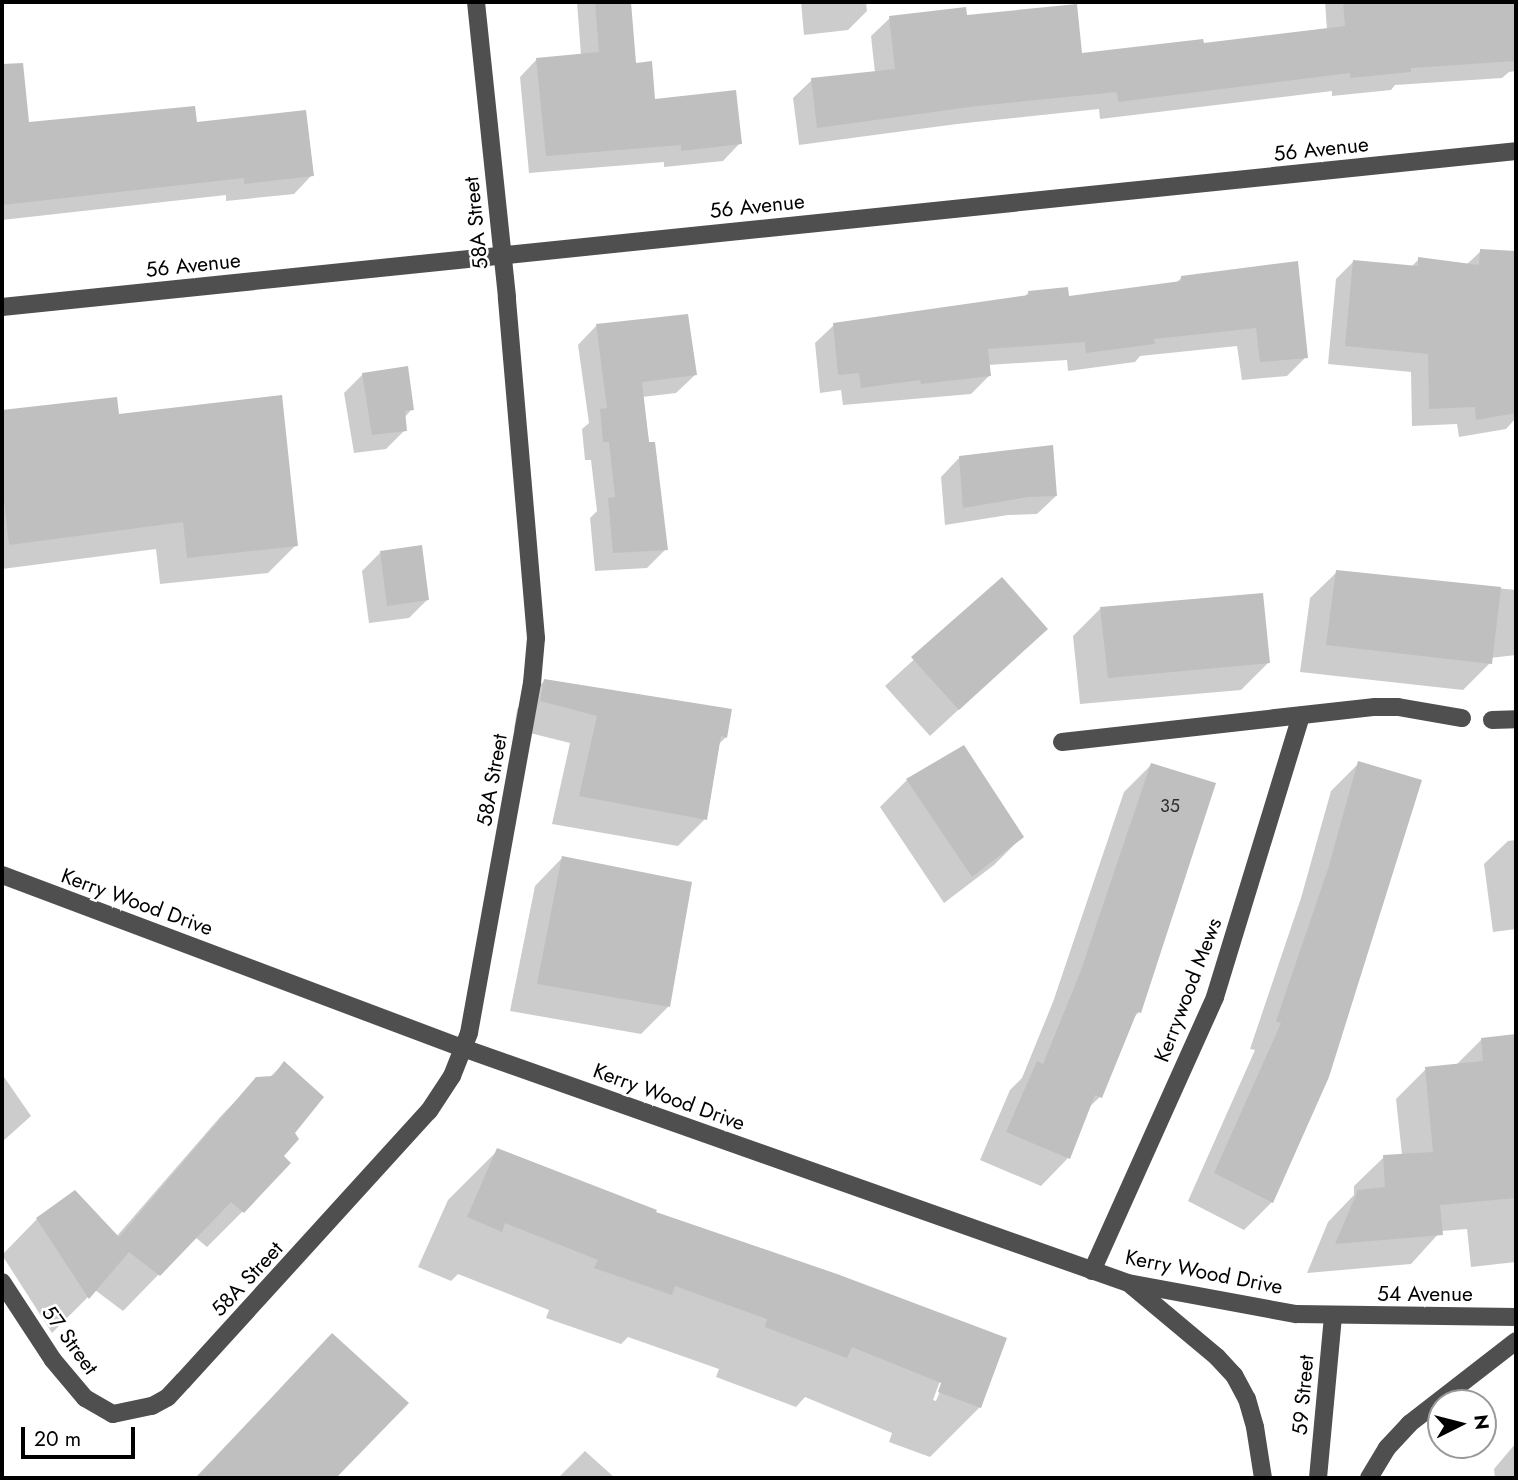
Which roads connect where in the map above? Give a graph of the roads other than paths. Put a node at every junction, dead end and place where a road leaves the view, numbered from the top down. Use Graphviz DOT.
graph roads {
  1 [pos="476,2"];
  2 [pos="1516,152"];
  3 [pos="503,255"];
  4 [pos="2,307"];
  5 [pos="1301,716"];
  6 [pos="1462,718"];
  7 [pos="1516,719"];
  8 [pos="1492,720"];
  9 [pos="1062,742"];
  10 [pos="2,875"];
  11 [pos="463,1048"];
  12 [pos="1093,1271"];
  13 [pos="2,1282"];
  14 [pos="1128,1283"];
  15 [pos="1334,1316"];
  16 [pos="1516,1317"];
  17 [pos="1516,1341"];
  18 [pos="113,1414"];
  19 [pos="1263,1478"];
  20 [pos="1318,1478"];
  21 [pos="1369,1478"];
  1 -- 3 [label="street, 58A Street"];
  2 -- 3 [label="street, 56 Avenue"];
  3 -- 4 [label="street, 56 Avenue"];
  3 -- 11 [label="street, 58A Street"];
  5 -- 6 [label="street"];
  5 -- 9 [label="street"];
  5 -- 12 [label="street, Kerrywood Mews"];
  7 -- 8 [label="street"];
  10 -- 11 [label="street, Kerry Wood Drive"];
  11 -- 12 [label="street, Kerry Wood Drive"];
  11 -- 18 [label="street, 58A Street"];
  12 -- 14 [label="street, Kerry Wood Drive"];
  13 -- 18 [label="street, 57 Street"];
  14 -- 15 [label="street, Kerry Wood Drive"];
  14 -- 19 [label="street"];
  15 -- 16 [label="street, 54 Avenue"];
  15 -- 20 [label="street, 59 Street"];
  17 -- 21 [label="street"];
}
